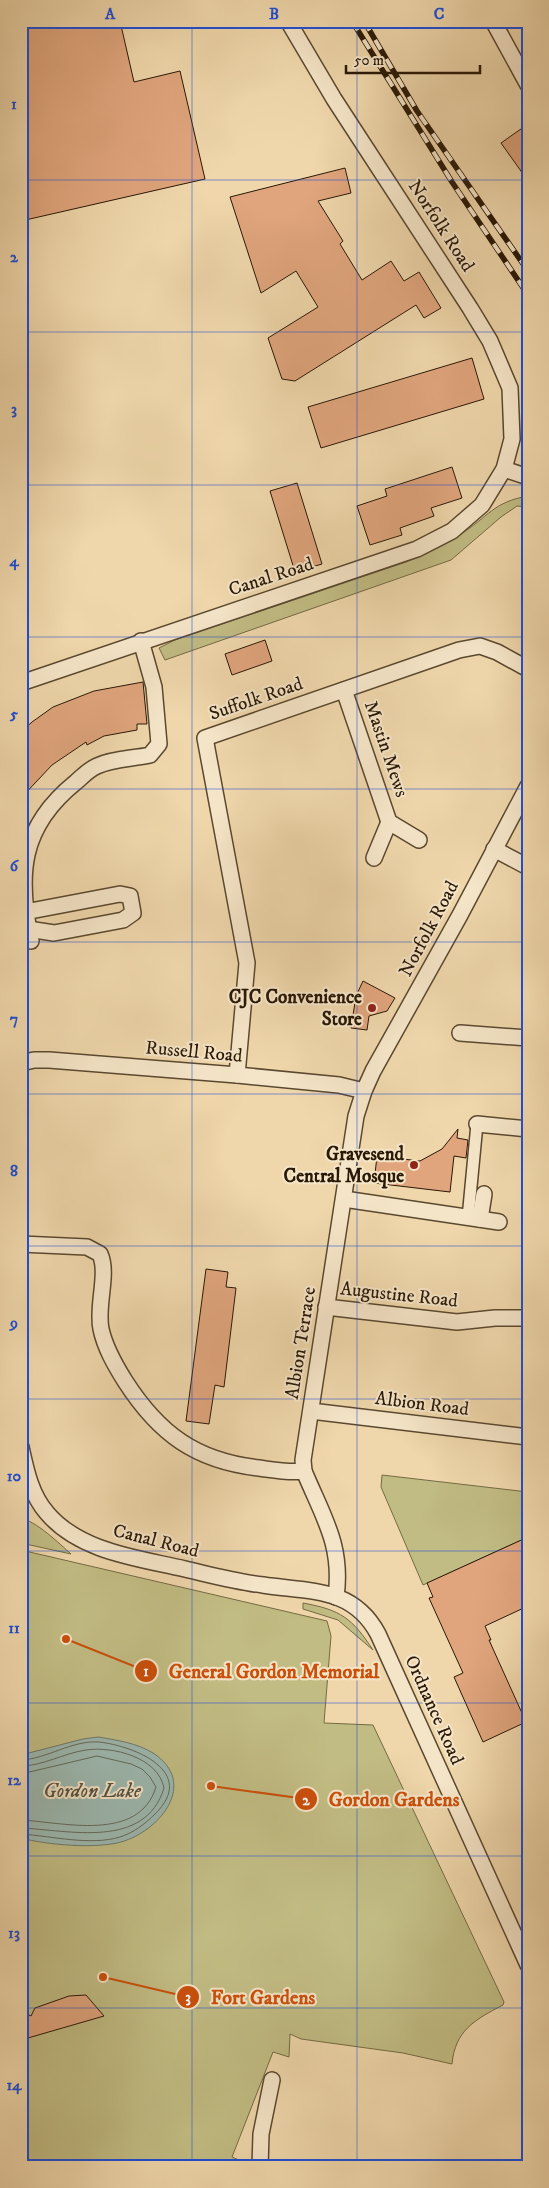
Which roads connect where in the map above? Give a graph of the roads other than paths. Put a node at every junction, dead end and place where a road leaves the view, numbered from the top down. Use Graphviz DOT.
graph roads {
  1 [pos="288,21"];
  2 [pos="492,21"];
  3 [pos="528,85"];
  4 [pos="504,469"];
  5 [pos="528,477"];
  6 [pos="141,641"];
  7 [pos="528,669"];
  8 [pos="21,683"];
  9 [pos="344,690"];
  10 [pos="528,786"];
  11 [pos="389,822"];
  12 [pos="419,840"];
  13 [pos="494,849"];
  14 [pos="374,858"];
  15 [pos="528,867"];
  16 [pos="25,912"];
  17 [pos="460,1033"];
  18 [pos="528,1038"];
  19 [pos="21,1063"];
  20 [pos="237,1075"];
  21 [pos="364,1090"];
  22 [pos="477,1124"];
  23 [pos="528,1129"];
  24 [pos="484,1194"];
  25 [pos="344,1199"];
  26 [pos="474,1219"];
  27 [pos="499,1222"];
  28 [pos="21,1244"];
  29 [pos="326,1307"];
  30 [pos="528,1318"];
  31 [pos="311,1411"];
  32 [pos="528,1437"];
  33 [pos="21,1447"];
  34 [pos="304,1471"];
  35 [pos="27,1494"];
  36 [pos="336,1597"];
  37 [pos="528,1965"];
  38 [pos="272,2080"];
  39 [pos="260,2167"];
  1 -- 4 [label="street, Norfolk Road"];
  2 -- 3 [label="street"];
  4 -- 5 [label="street"];
  4 -- 6 [label="street, Canal Road"];
  6 -- 8 [label="street, Canal Road"];
  6 -- 16 [label="street"];
  7 -- 9 [label="street, Suffolk Road"];
  9 -- 11 [label="street, Mastin Mews"];
  9 -- 20 [label="street, Suffolk Road"];
  10 -- 13 [label="street, Norfolk Road"];
  11 -- 12 [label="street"];
  11 -- 14 [label="street"];
  13 -- 15 [label="street"];
  13 -- 21 [label="street, Norfolk Road"];
  16 -- 16 [label="street"];
  17 -- 18 [label="street"];
  19 -- 20 [label="street, Russell Road"];
  20 -- 21 [label="street, Russell Road"];
  21 -- 25 [label="street, Albion Terrace"];
  22 -- 23 [label="street"];
  22 -- 26 [label="street"];
  24 -- 26 [label="street"];
  25 -- 26 [label="street"];
  25 -- 29 [label="street, Albion Terrace"];
  26 -- 27 [label="street"];
  28 -- 34 [label="street"];
  29 -- 30 [label="street, Augustine Road"];
  29 -- 31 [label="street, Albion Terrace"];
  31 -- 32 [label="street, Albion Road"];
  31 -- 34 [label="street, Albion Terrace"];
  33 -- 35 [label="street, Canal Road"];
  34 -- 36 [label="street, Albion Terrace"];
  35 -- 36 [label="street, Canal Road"];
  36 -- 37 [label="street, Ordnance Road"];
  38 -- 39 [label="street"];
}
